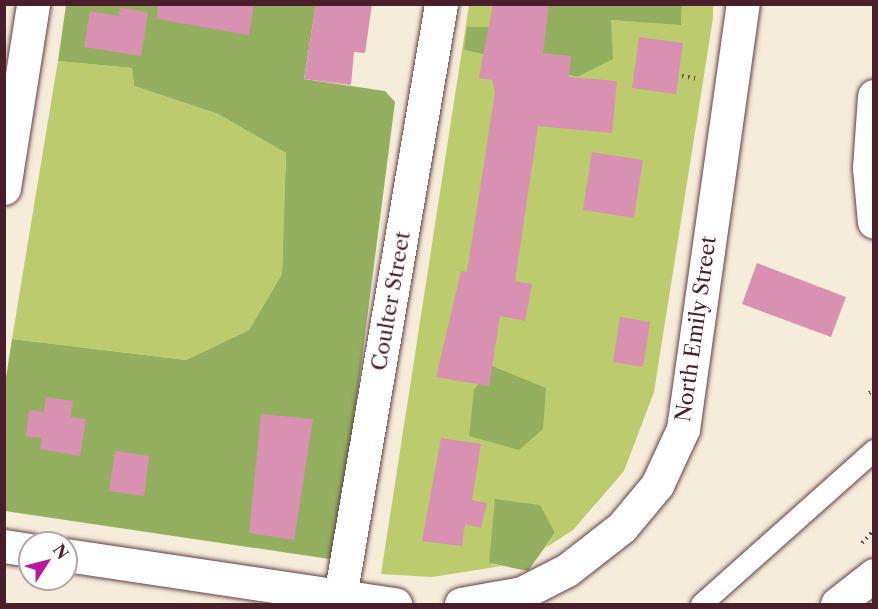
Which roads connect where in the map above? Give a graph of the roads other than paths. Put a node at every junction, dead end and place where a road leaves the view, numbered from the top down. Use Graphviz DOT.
graph roads {
  1 [pos="33,4"];
  2 [pos="441,4"];
  3 [pos="743,4"];
  4 [pos="873,96"];
  5 [pos="4,188"];
  6 [pos="873,222"];
  7 [pos="872,451"];
  8 [pos="78,557"];
  9 [pos="873,575"];
  10 [pos="340,597"];
  11 [pos="395,604"];
  12 [pos="461,604"];
  13 [pos="701,604"];
  14 [pos="837,604"];
  1 -- 5 [label="street"];
  2 -- 10 [label="street, Coulter Street"];
  3 -- 12 [label="street, North Emily Street"];
  4 -- 6 [label="street"];
  7 -- 13 [label="lane"];
  8 -- 10 [label="street"];
  9 -- 14 [label="street"];
  10 -- 11 [label="street"];
}
